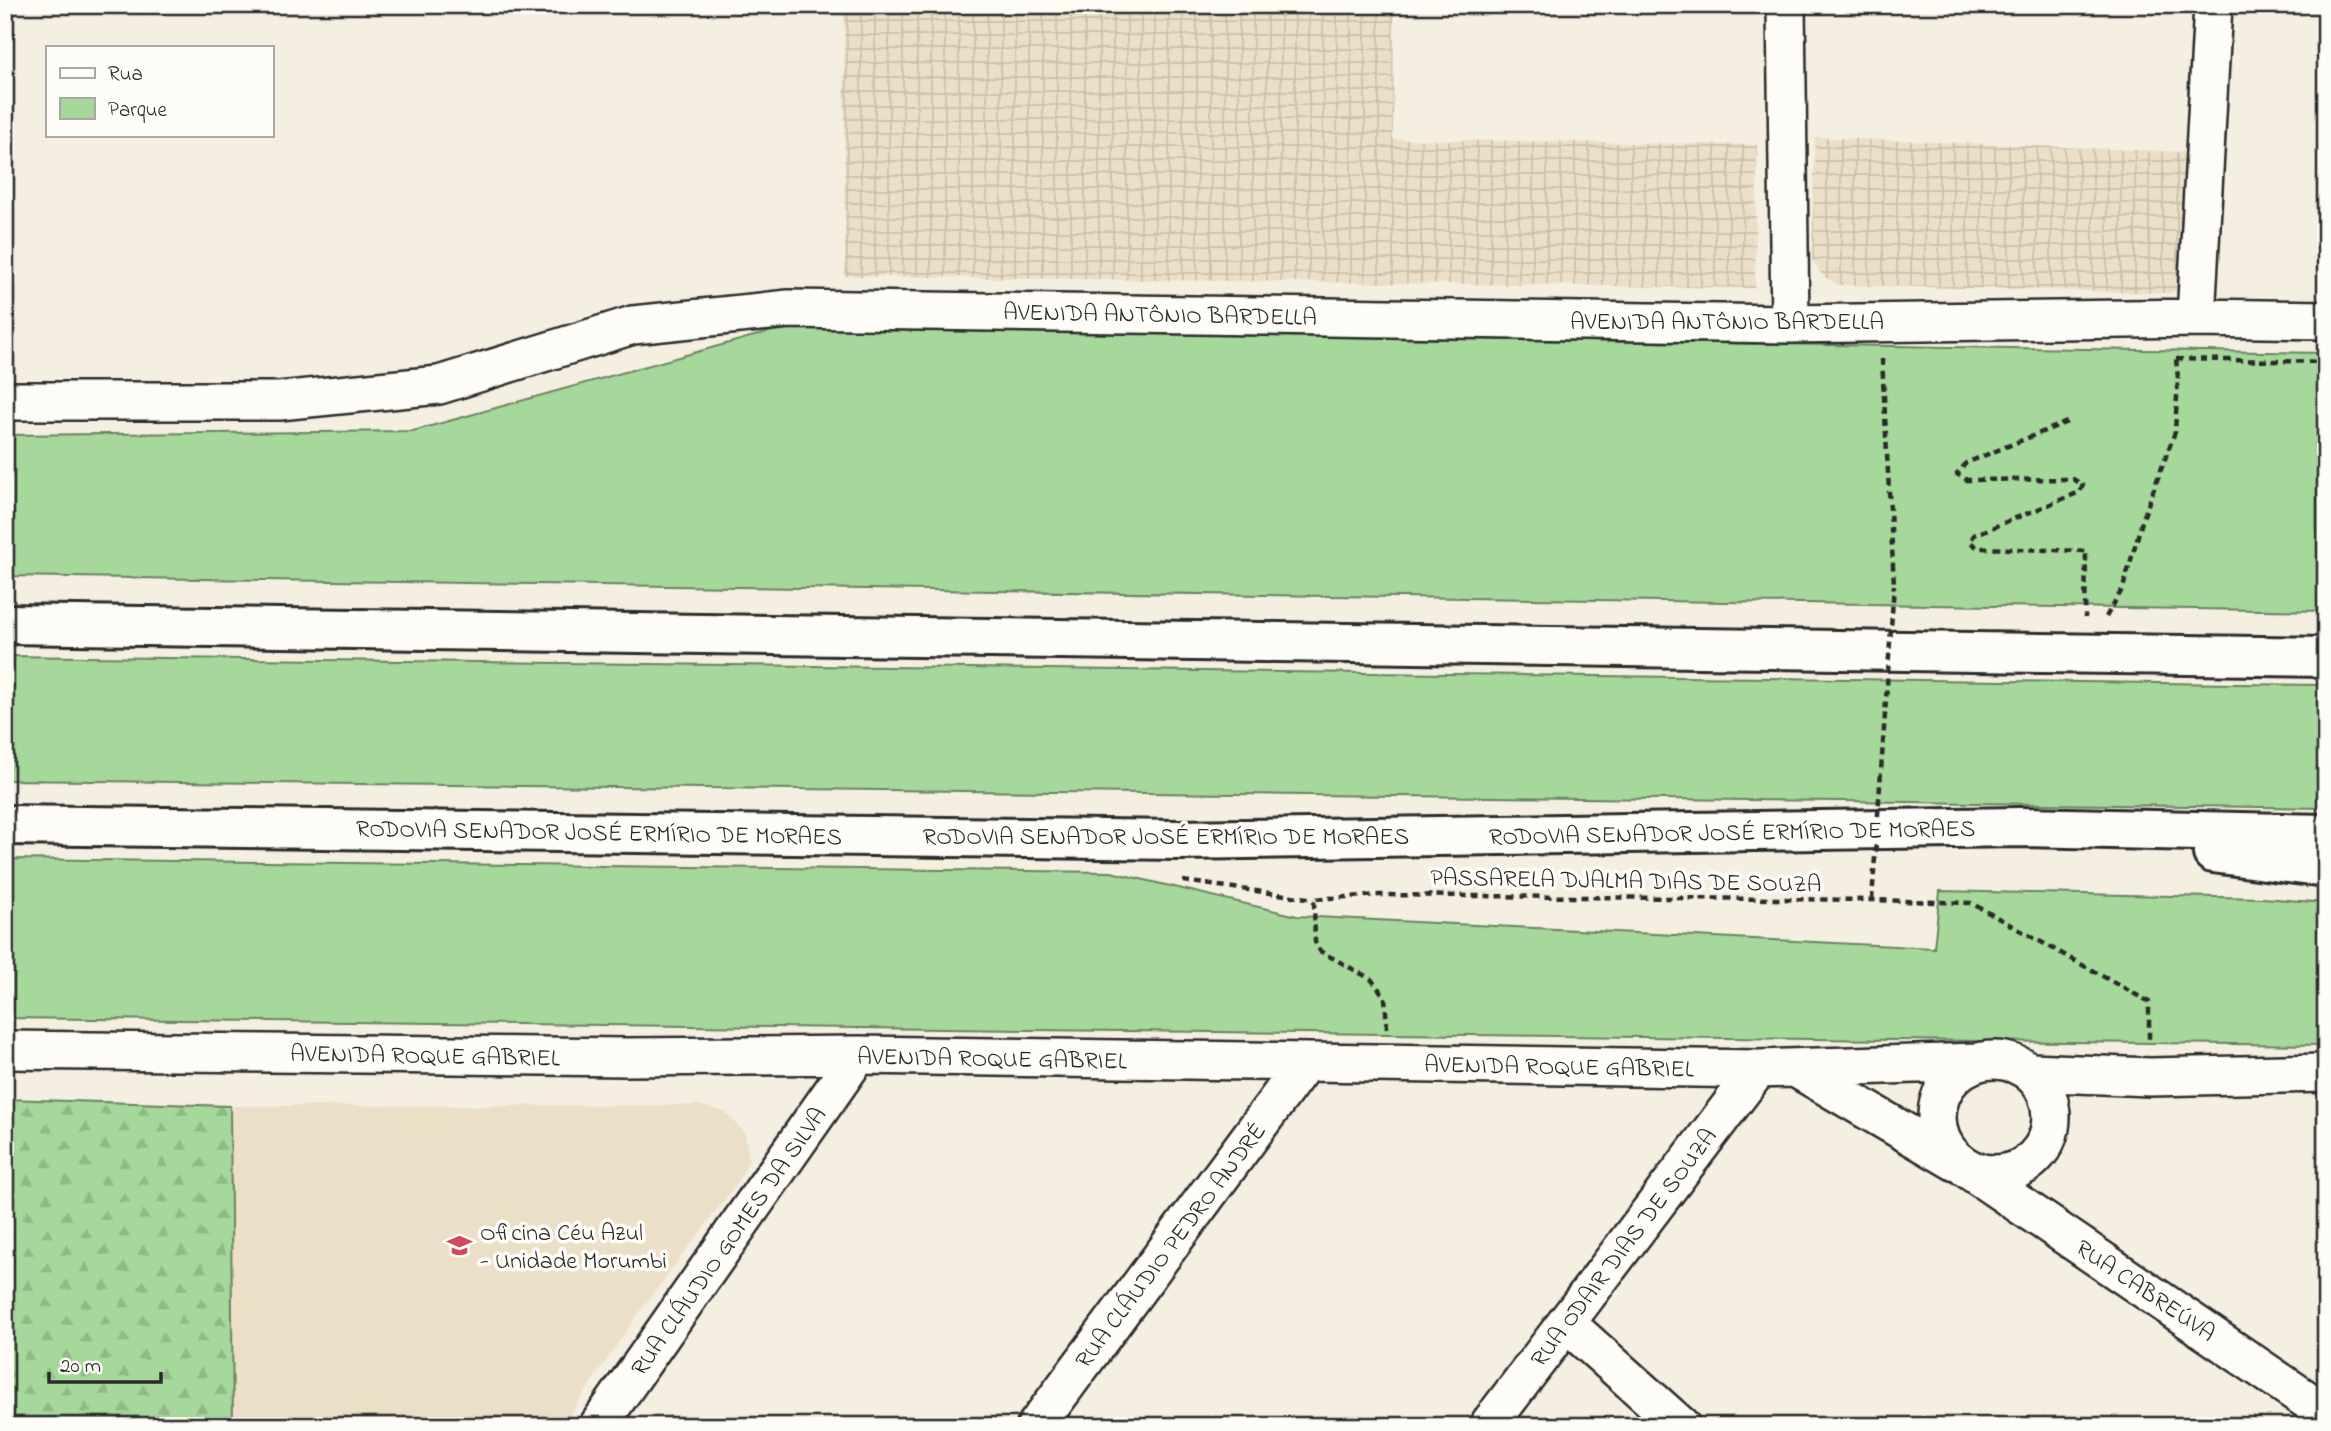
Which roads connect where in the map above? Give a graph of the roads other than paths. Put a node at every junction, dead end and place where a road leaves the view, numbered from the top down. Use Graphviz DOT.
graph roads {
  1 [pos="1786,5"];
  2 [pos="2213,5"];
  3 [pos="2196,318"];
  4 [pos="2326,320"];
  5 [pos="1790,324"];
  6 [pos="5,401"];
  7 [pos="5,624"];
  8 [pos="2326,657"];
  9 [pos="5,825"];
  10 [pos="2020,827"];
  11 [pos="2326,834"];
  12 [pos="2326,868"];
  13 [pos="5,1050"];
  14 [pos="858,1055"];
  15 [pos="1978,1062"];
  16 [pos="1304,1064"];
  17 [pos="1758,1069"];
  18 [pos="1797,1069"];
  19 [pos="2030,1072"];
  20 [pos="2326,1073"];
  21 [pos="1964,1166"];
  22 [pos="1566,1323"];
  23 [pos="2326,1413"];
  24 [pos="598,1426"];
  25 [pos="1036,1426"];
  26 [pos="1488,1426"];
  27 [pos="1681,1426"];
  1 -- 5 [label="street"];
  2 -- 3 [label="street"];
  3 -- 4 [label="street, AVENIDA ANTÔNIO BARDELLA"];
  3 -- 5 [label="street, AVENIDA ANTÔNIO BARDELLA"];
  5 -- 6 [label="street, AVENIDA ANTÔNIO BARDELLA"];
  7 -- 8 [label="highway"];
  9 -- 10 [label="highway, RODOVIA SENADOR JOSÉ ERMÍRIO DE MORAES"];
  10 -- 11 [label="highway, RODOVIA SENADOR JOSÉ ERMÍRIO DE MORAES"];
  10 -- 12 [label="highway"];
  13 -- 14 [label="street, AVENIDA ROQUE GABRIEL"];
  14 -- 16 [label="street, AVENIDA ROQUE GABRIEL"];
  14 -- 24 [label="street, RUA CLÁUDIO GOMES DA SILVA"];
  15 -- 18 [label="street, AVENIDA ROQUE GABRIEL"];
  15 -- 19 [label="street, AVENIDA ROQUE GABRIEL"];
  15 -- 21 [label="street"];
  16 -- 17 [label="street, AVENIDA ROQUE GABRIEL"];
  16 -- 25 [label="street, RUA CLÁUDIO PEDRO ANDRÉ"];
  17 -- 18 [label="street, AVENIDA ROQUE GABRIEL"];
  17 -- 22 [label="street, RUA ODAIR DIAS DE SOUZA"];
  18 -- 21 [label="street, RUA CABREÚVA"];
  19 -- 20 [label="street, AVENIDA ROQUE GABRIEL"];
  19 -- 21 [label="street"];
  21 -- 23 [label="street, RUA CABREÚVA"];
  22 -- 26 [label="street, RUA ODAIR DIAS DE SOUZA"];
  22 -- 27 [label="street"];
}
